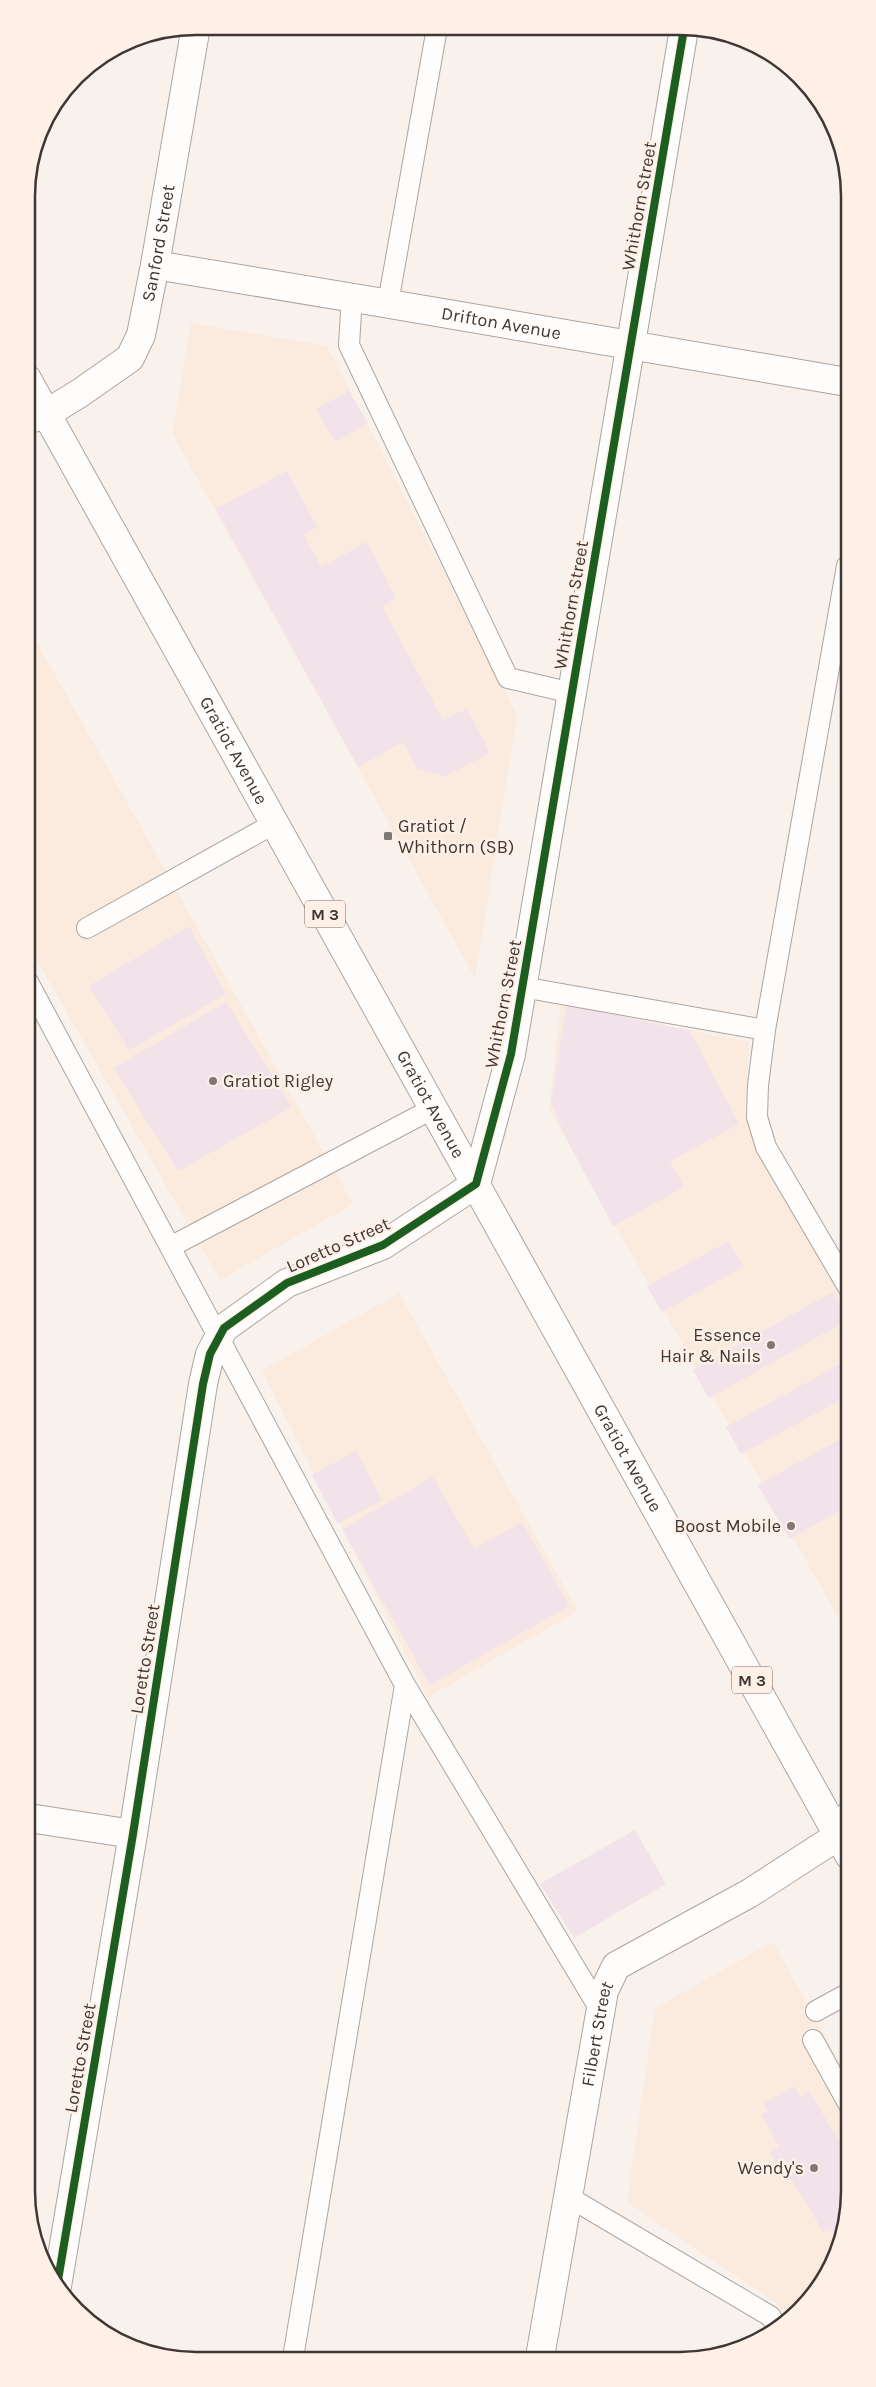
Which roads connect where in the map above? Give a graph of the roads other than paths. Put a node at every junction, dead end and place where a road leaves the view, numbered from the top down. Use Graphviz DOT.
graph roads {
  1 [pos="194,35"];
  2 [pos="436,35"];
  3 [pos="683,35"];
  4 [pos="155,266"];
  5 [pos="352,296"];
  6 [pos="388,303"];
  7 [pos="630,346"];
  8 [pos="841,381"];
  9 [pos="37,417"];
  10 [pos="841,600"];
  11 [pos="572,693"];
  12 [pos="274,823"];
  13 [pos="87,928"];
  14 [pos="522,987"];
  15 [pos="35,999"];
  16 [pos="765,1030"];
  17 [pos="434,1108"];
  18 [pos="476,1184"];
  19 [pos="170,1247"];
  20 [pos="841,1275"];
  21 [pos="218,1338"];
  22 [pos="405,1685"];
  23 [pos="35,1819"];
  24 [pos="841,1829"];
  25 [pos="133,1834"];
  26 [pos="841,1838"];
  27 [pos="841,1997"];
  28 [pos="601,2011"];
  29 [pos="816,2011"];
  30 [pos="814,2040"];
  31 [pos="841,2090"];
  32 [pos="567,2196"];
  33 [pos="59,2274"];
  34 [pos="774,2321"];
  35 [pos="294,2352"];
  36 [pos="541,2352"];
  1 -- 4 [label="street, Sanford Street"];
  2 -- 6 [label="lane"];
  3 -- 7 [label="street, Whithorn Street"];
  4 -- 5 [label="street, Drifton Avenue"];
  4 -- 9 [label="street, Sanford Street"];
  5 -- 6 [label="street, Drifton Avenue"];
  5 -- 11 [label="lane"];
  6 -- 7 [label="street, Drifton Avenue"];
  7 -- 8 [label="street, Drifton Avenue"];
  7 -- 11 [label="street, Whithorn Street"];
  9 -- 12 [label="street, Gratiot Avenue / M 3"];
  10 -- 16 [label="lane"];
  11 -- 14 [label="street, Whithorn Street"];
  12 -- 13 [label="lane"];
  12 -- 17 [label="street, Gratiot Avenue / M 3"];
  14 -- 16 [label="lane"];
  14 -- 18 [label="street, Whithorn Street"];
  15 -- 19 [label="lane"];
  16 -- 20 [label="lane"];
  17 -- 18 [label="street, Gratiot Avenue / M 3"];
  17 -- 19 [label="lane"];
  18 -- 21 [label="street, Loretto Street"];
  18 -- 24 [label="street, Gratiot Avenue / M 3"];
  19 -- 21 [label="lane"];
  21 -- 22 [label="lane"];
  21 -- 25 [label="street, Loretto Street"];
  22 -- 28 [label="lane"];
  22 -- 35 [label="lane"];
  23 -- 25 [label="street"];
  25 -- 33 [label="street, Loretto Street"];
  26 -- 28 [label="street, Filbert Street"];
  27 -- 29 [label="lane"];
  28 -- 32 [label="street, Filbert Street"];
  30 -- 31 [label="lane"];
  32 -- 34 [label="lane"];
  32 -- 36 [label="street, Filbert Street"];
}
